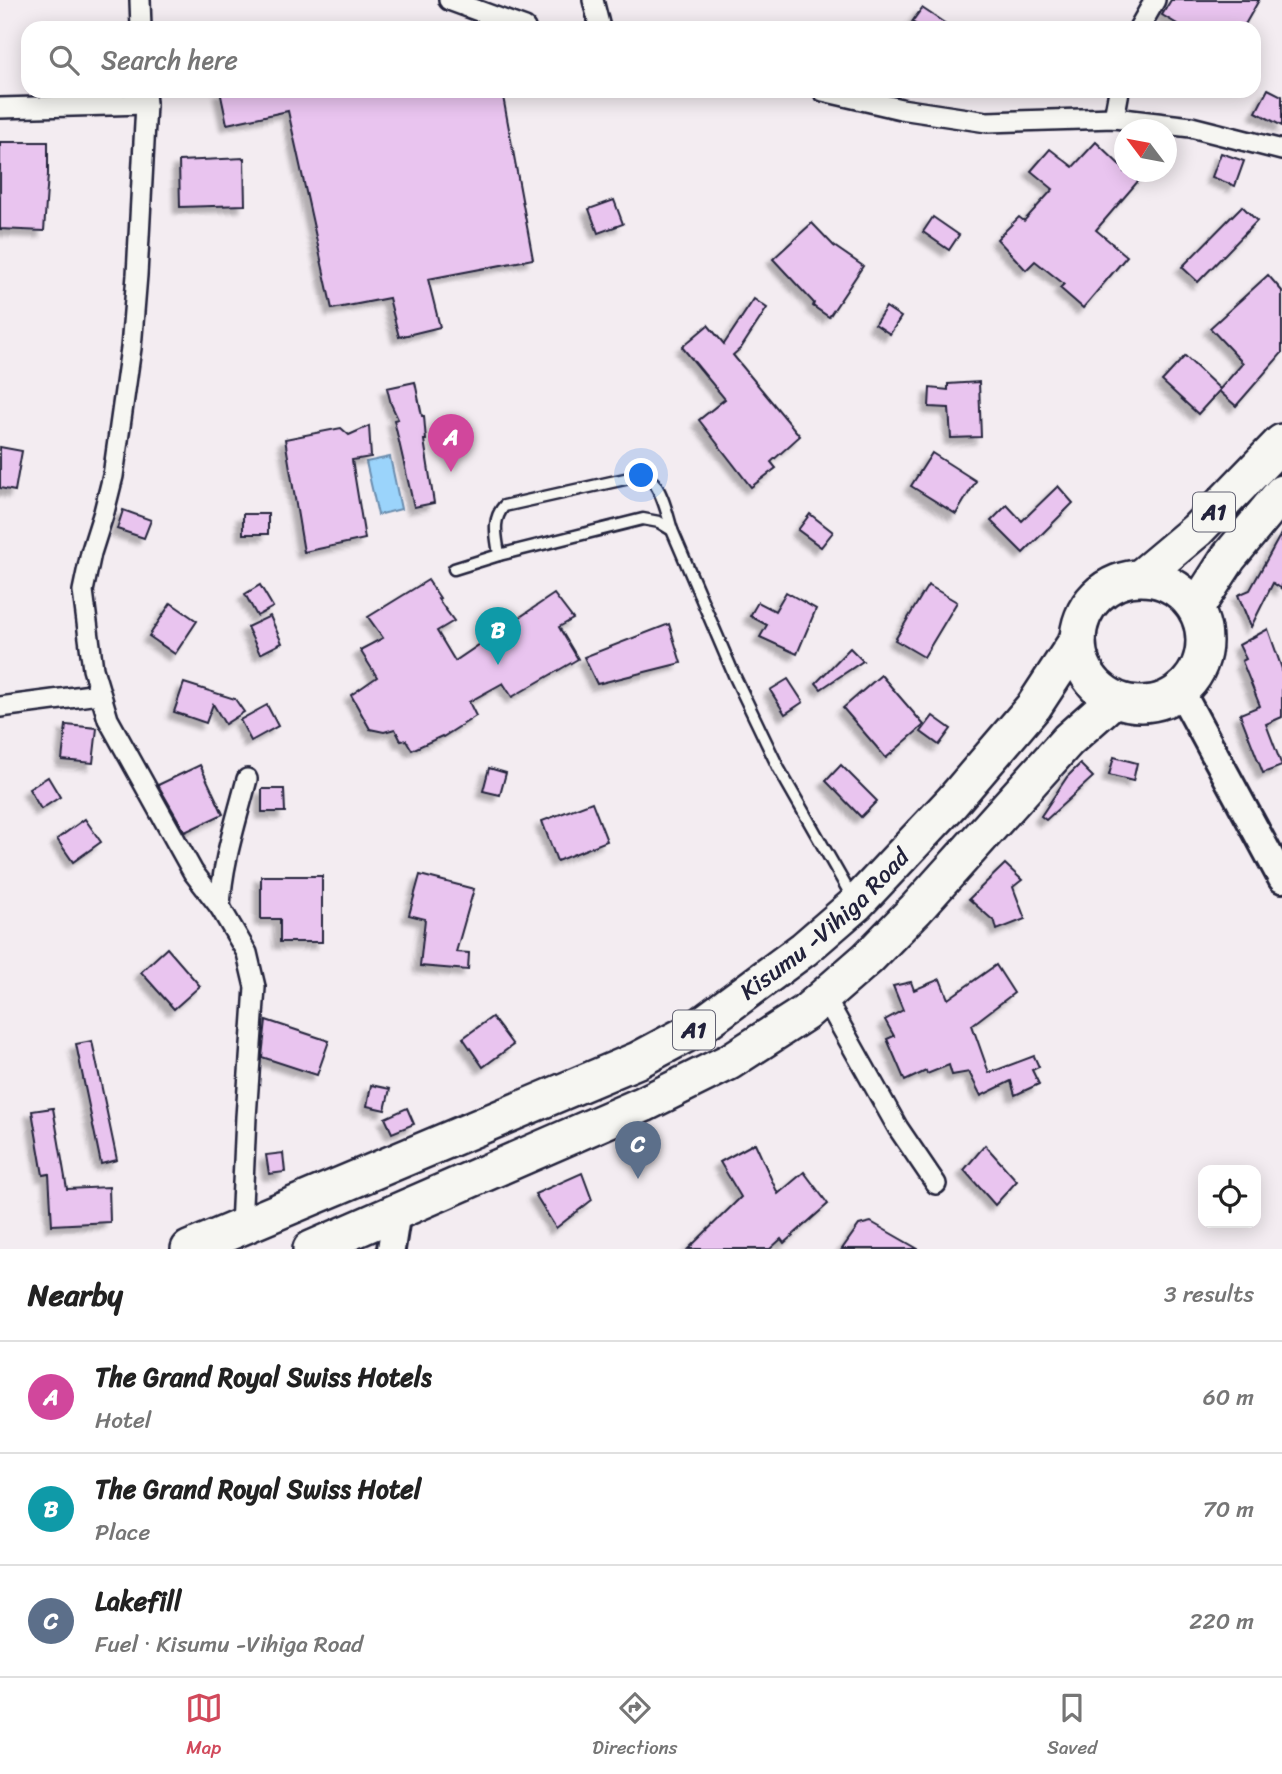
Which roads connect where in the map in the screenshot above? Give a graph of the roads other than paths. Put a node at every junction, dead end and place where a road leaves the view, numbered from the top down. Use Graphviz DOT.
graph roads {
  1 [pos="140,0"];
  2 [pos="449,0"];
  3 [pos="593,0"];
  4 [pos="1156,0"];
  5 [pos="141,21"];
  6 [pos="506,21"];
  7 [pos="598,21"];
  8 [pos="1143,21"];
  9 [pos="145,98"];
  10 [pos="853,98"];
  11 [pos="1118,98"];
  12 [pos="0,108"];
  13 [pos="1114,118"];
  14 [pos="1282,150"];
  15 [pos="1282,442"];
  16 [pos="1282,493"];
  17 [pos="672,530"];
  18 [pos="499,555"];
  19 [pos="454,569"];
  20 [pos="1141,577"];
  21 [pos="1196,608"];
  22 [pos="1078,639"];
  23 [pos="1180,690"];
  24 [pos="99,694"];
  25 [pos="1114,699"];
  26 [pos="0,707"];
  27 [pos="247,779"];
  28 [pos="1282,879"];
  29 [pos="856,904"];
  30 [pos="220,907"];
  31 [pos="824,996"];
  32 [pos="936,1184"];
  33 [pos="397,1211"];
  34 [pos="241,1227"];
  35 [pos="189,1249"];
  36 [pos="311,1249"];
  37 [pos="391,1249"];
  1 -- 5 [label="street"];
  2 -- 6 [label="street"];
  3 -- 7 [label="street"];
  4 -- 8 [label="street"];
  9 -- 12 [label="street"];
  9 -- 24 [label="street"];
  10 -- 13 [label="street"];
  11 -- 13 [label="street"];
  13 -- 14 [label="street"];
  15 -- 20 [label="highway, A1"];
  16 -- 21 [label="highway, A1"];
  17 -- 18 [label="lane"];
  17 -- 18 [label="lane"];
  17 -- 29 [label="lane"];
  18 -- 19 [label="lane"];
  20 -- 21 [label="highway"];
  20 -- 22 [label="highway, A1"];
  21 -- 23 [label="highway"];
  22 -- 25 [label="highway"];
  22 -- 29 [label="highway, Kisumu -Vihiga Road / A1"];
  23 -- 25 [label="highway"];
  23 -- 28 [label="street"];
  24 -- 26 [label="street"];
  24 -- 30 [label="street"];
  25 -- 31 [label="highway, Kisumu -Vihiga Road / A1"];
  27 -- 30 [label="street"];
  29 -- 34 [label="highway, Kisumu -Vihiga Road / A1"];
  30 -- 34 [label="street"];
  31 -- 32 [label="street"];
  31 -- 33 [label="highway, Kisumu -Vihiga Road / A1"];
  33 -- 36 [label="highway, Kisumu -Vihiga Road / A1"];
  33 -- 37 [label="street"];
  34 -- 35 [label="highway, Kisumu -Vihiga Road / A1"];
}
